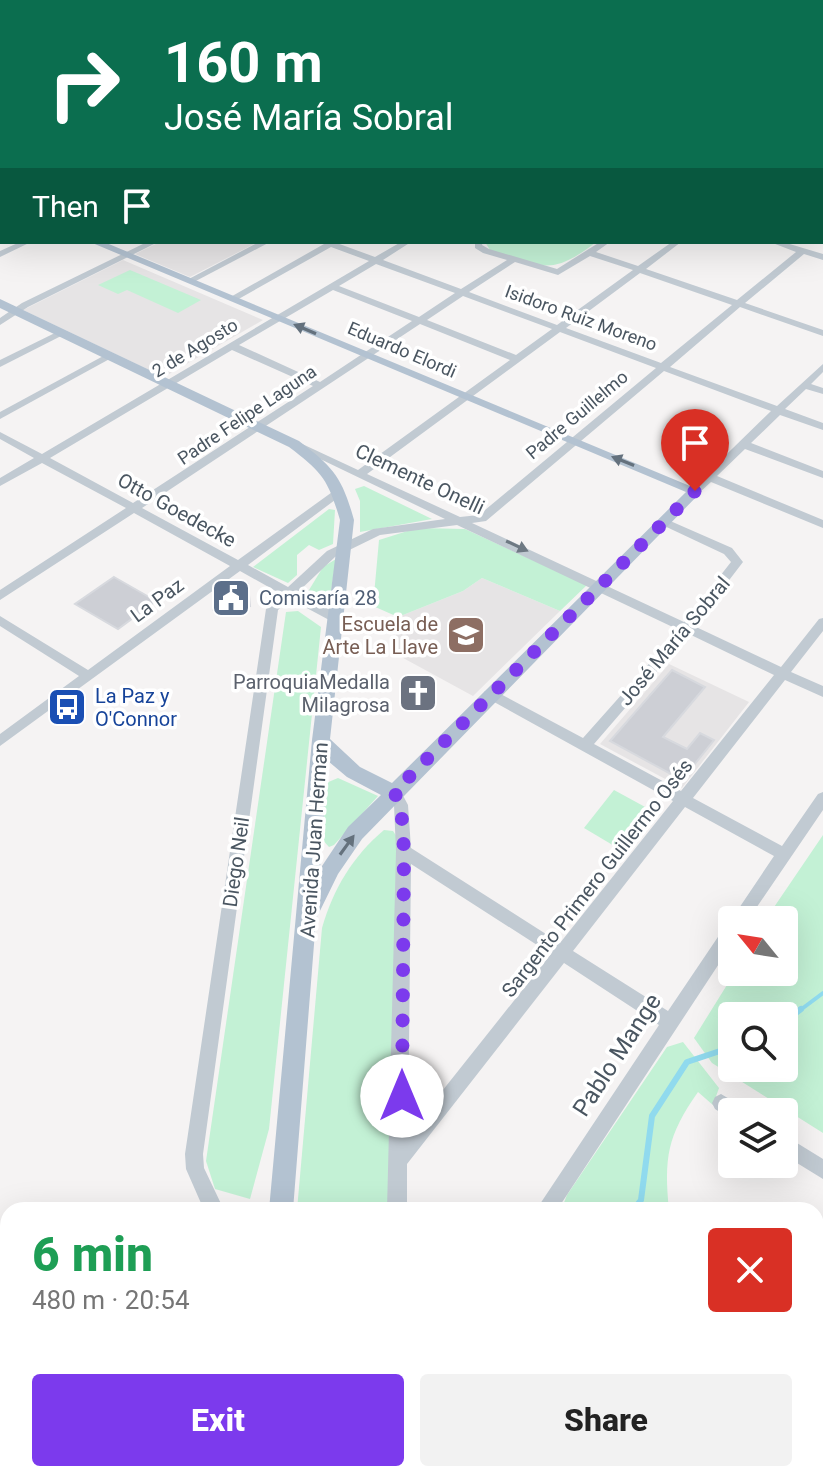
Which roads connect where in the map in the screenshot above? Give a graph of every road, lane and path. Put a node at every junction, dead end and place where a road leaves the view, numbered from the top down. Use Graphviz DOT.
graph roads {
  1 [pos="22,244"];
  2 [pos="100,244"];
  3 [pos="150,244"];
  4 [pos="262,244"];
  5 [pos="326,244"];
  6 [pos="331,244"];
  7 [pos="404,244"];
  8 [pos="480,244"];
  9 [pos="603,244"];
  10 [pos="674,244"];
  11 [pos="780,244"];
  12 [pos="802,251"];
  13 [pos="591,253"];
  14 [pos="0,254"];
  15 [pos="127,256"];
  16 [pos="823,257"];
  17 [pos="376,260"];
  18 [pos="512,260"];
  19 [pos="642,270"];
  20 [pos="189,281"];
  21 [pos="331,286"];
  22 [pos="464,292"];
  23 [pos="232,299"];
  24 [pos="0,303"];
  25 [pos="740,303"];
  26 [pos="18,311"];
  27 [pos="278,318"];
  28 [pos="419,321"];
  29 [pos="0,322"];
  30 [pos="561,327"];
  31 [pos="62,333"];
  32 [pos="823,333"];
  33 [pos="230,345"];
  34 [pos="367,355"];
  35 [pos="110,356"];
  36 [pos="517,359"];
  37 [pos="0,364"];
  38 [pos="664,365"];
  39 [pos="823,367"];
  40 [pos="167,383"];
  41 [pos="805,385"];
  42 [pos="321,386"];
  43 [pos="823,391"];
  44 [pos="466,396"];
  45 [pos="779,410"];
  46 [pos="0,416"];
  47 [pos="259,427"];
  48 [pos="823,427"];
  49 [pos="0,435"];
  50 [pos="575,442"];
  51 [pos="294,444"];
  52 [pos="743,444"];
  53 [pos="41,458"];
  54 [pos="361,473"];
  55 [pos="823,475"];
  56 [pos="709,477"];
  57 [pos="0,483"];
  58 [pos="695,491"];
  59 [pos="339,492"];
  60 [pos="135,510"];
  61 [pos="467,522"];
  62 [pos="664,523"];
  63 [pos="823,524"];
  64 [pos="347,545"];
  65 [pos="236,566"];
  66 [pos="600,586"];
  67 [pos="287,592"];
  68 [pos="0,596"];
  69 [pos="335,618"];
  70 [pos="0,620"];
  71 [pos="823,622"];
  72 [pos="687,628"];
  73 [pos="784,673"];
  74 [pos="88,676"];
  75 [pos="823,692"];
  76 [pos="490,694"];
  77 [pos="321,740"];
  78 [pos="0,741"];
  79 [pos="584,746"];
  80 [pos="394,792"];
  81 [pos="823,798"];
  82 [pos="684,800"];
  83 [pos="404,851"];
  84 [pos="784,854"];
  85 [pos="749,906"];
  86 [pos="309,913"];
  87 [pos="718,951"];
  88 [pos="563,953"];
  89 [pos="670,1022"];
  90 [pos="798,1153"];
  91 [pos="401,1157"];
  92 [pos="823,1170"];
  93 [pos="210,1202"];
  94 [pos="282,1202"];
  95 [pos="398,1202"];
  96 [pos="551,1202"];
  1 -- 14 [label="street"];
  2 -- 15 [label="main road, Eduardo Elordi"];
  3 -- 15 [label="street"];
  4 -- 20 [label="street"];
  5 -- 23 [label="street"];
  6 -- 17 [label="street, Isidoro Ruiz Moreno"];
  7 -- 17 [label="street, 2 de Agosto"];
  8 -- 18 [label="street"];
  9 -- 13 [label="street"];
  10 -- 19 [label="street"];
  11 -- 12 [label="street"];
  12 -- 16 [label="street"];
  12 -- 25 [label="street, Padre Guillelmo"];
  13 -- 18 [label="street"];
  13 -- 19 [label="street"];
  15 -- 20 [label="main road, Eduardo Elordi"];
  15 -- 26 [label="street"];
  17 -- 21 [label="street, 2 de Agosto"];
  17 -- 22 [label="street, Isidoro Ruiz Moreno"];
  18 -- 22 [label="street, Padre Felipe Laguna"];
  19 -- 25 [label="street"];
  19 -- 30 [label="street"];
  20 -- 23 [label="main road, Eduardo Elordi"];
  21 -- 27 [label="street, 2 de Agosto"];
  21 -- 28 [label="street"];
  22 -- 28 [label="street, Padre Felipe Laguna"];
  22 -- 30 [label="street, Isidoro Ruiz Moreno"];
  23 -- 27 [label="main road, Eduardo Elordi"];
  24 -- 26 [label="main road, Clemente Onelli"];
  25 -- 32 [label="street"];
  25 -- 38 [label="street, Padre Guillelmo"];
  26 -- 29 [label="street"];
  26 -- 31 [label="main road, Clemente Onelli"];
  27 -- 33 [label="street, 2 de Agosto"];
  34 -- 27 [label="main road, Eduardo Elordi, one-way"];
  28 -- 34 [label="street, Padre Felipe Laguna"];
  28 -- 36 [label="street"];
  30 -- 36 [label="street"];
  30 -- 38 [label="street, Isidoro Ruiz Moreno"];
  31 -- 35 [label="main road, Clemente Onelli"];
  31 -- 37 [label="street"];
  33 -- 40 [label="street, 2 de Agosto"];
  33 -- 42 [label="street"];
  34 -- 42 [label="street, Padre Felipe Laguna"];
  34 -- 44 [label="main road, Eduardo Elordi"];
  35 -- 40 [label="main road, Clemente Onelli"];
  35 -- 46 [label="street"];
  36 -- 44 [label="street"];
  38 -- 45 [label="street, Isidoro Ruiz Moreno"];
  38 -- 50 [label="street, Padre Guillelmo"];
  39 -- 41 [label="street"];
  40 -- 47 [label="main road, Clemente Onelli"];
  40 -- 53 [label="street, 2 de Agosto"];
  41 -- 43 [label="street"];
  41 -- 45 [label="street"];
  42 -- 47 [label="street, Padre Felipe Laguna"];
  44 -- 50 [label="main road, Eduardo Elordi"];
  44 -- 54 [label="street"];
  45 -- 48 [label="street, Isidoro Ruiz Moreno"];
  45 -- 52 [label="street"];
  47 -- 51 [label="main road, Clemente Onelli"];
  47 -- 60 [label="street, Padre Felipe Laguna"];
  49 -- 53 [label="street, Otto Goedecke"];
  58 -- 50 [label="main road, Eduardo Elordi, one-way"];
  50 -- 61 [label="street, Padre Guillelmo"];
  51 -- 54 [label="street, Clemente Onelli"];
  51 -- 59 [label="main road, Avenida Juan Herman"];
  52 -- 55 [label="street"];
  52 -- 56 [label="street"];
  53 -- 57 [label="street, 2 de Agosto"];
  53 -- 60 [label="street, Otto Goedecke"];
  54 -- 61 [label="street, Clemente Onelli"];
  56 -- 58 [label="street"];
  56 -- 63 [label="street"];
  58 -- 62 [label="main road"];
  59 -- 64 [label="main road, Avenida Juan Herman"];
  59 -- 65 [label="street, La Paz"];
  60 -- 65 [label="street, Otto Goedecke"];
  60 -- 68 [label="street, Padre Felipe Laguna"];
  61 -- 64 [label="street, Padre Guillelmo"];
  61 -- 66 [label="street, Clemente Onelli, one-way"];
  62 -- 66 [label="main road"];
  62 -- 72 [label="street, José María Sobral"];
  64 -- 67 [label="street, Diego Neil"];
  64 -- 69 [label="main road, Avenida Juan Herman"];
  65 -- 67 [label="street, Otto Goedecke"];
  65 -- 74 [label="street, La Paz"];
  66 -- 72 [label="street, Clemente Onelli"];
  66 -- 76 [label="main road"];
  67 -- 69 [label="street, Otto Goedecke"];
  67 -- 93 [label="street, Diego Neil"];
  69 -- 77 [label="main road, Avenida Juan Herman"];
  70 -- 74 [label="street"];
  71 -- 73 [label="street, Sargento Primero Guillermo Osés"];
  72 -- 73 [label="street, Clemente Onelli"];
  72 -- 79 [label="street, José María Sobral"];
  73 -- 75 [label="street, Clemente Onelli"];
  73 -- 82 [label="street, Sargento Primero Guillermo Osés"];
  74 -- 78 [label="street, La Paz"];
  76 -- 79 [label="street"];
  76 -- 80 [label="main road"];
  77 -- 80 [label="main road"];
  77 -- 86 [label="main road, Avenida Juan Herman"];
  79 -- 82 [label="street"];
  80 -- 83 [label="street"];
  86 -- 80 [label="main road, one-way"];
  81 -- 84 [label="street"];
  82 -- 84 [label="street"];
  82 -- 88 [label="street, Sargento Primero Guillermo Osés"];
  83 -- 88 [label="street"];
  83 -- 91 [label="street"];
  84 -- 85 [label="street"];
  86 -- 94 [label="main road, Avenida Juan Herman"];
  87 -- 89 [label="street, Pablo Mange"];
  88 -- 89 [label="street"];
  88 -- 91 [label="street, Sargento Primero Guillermo Osés"];
  89 -- 96 [label="street, Pablo Mange"];
  90 -- 92 [label="street"];
  91 -- 95 [label="street"];
}
